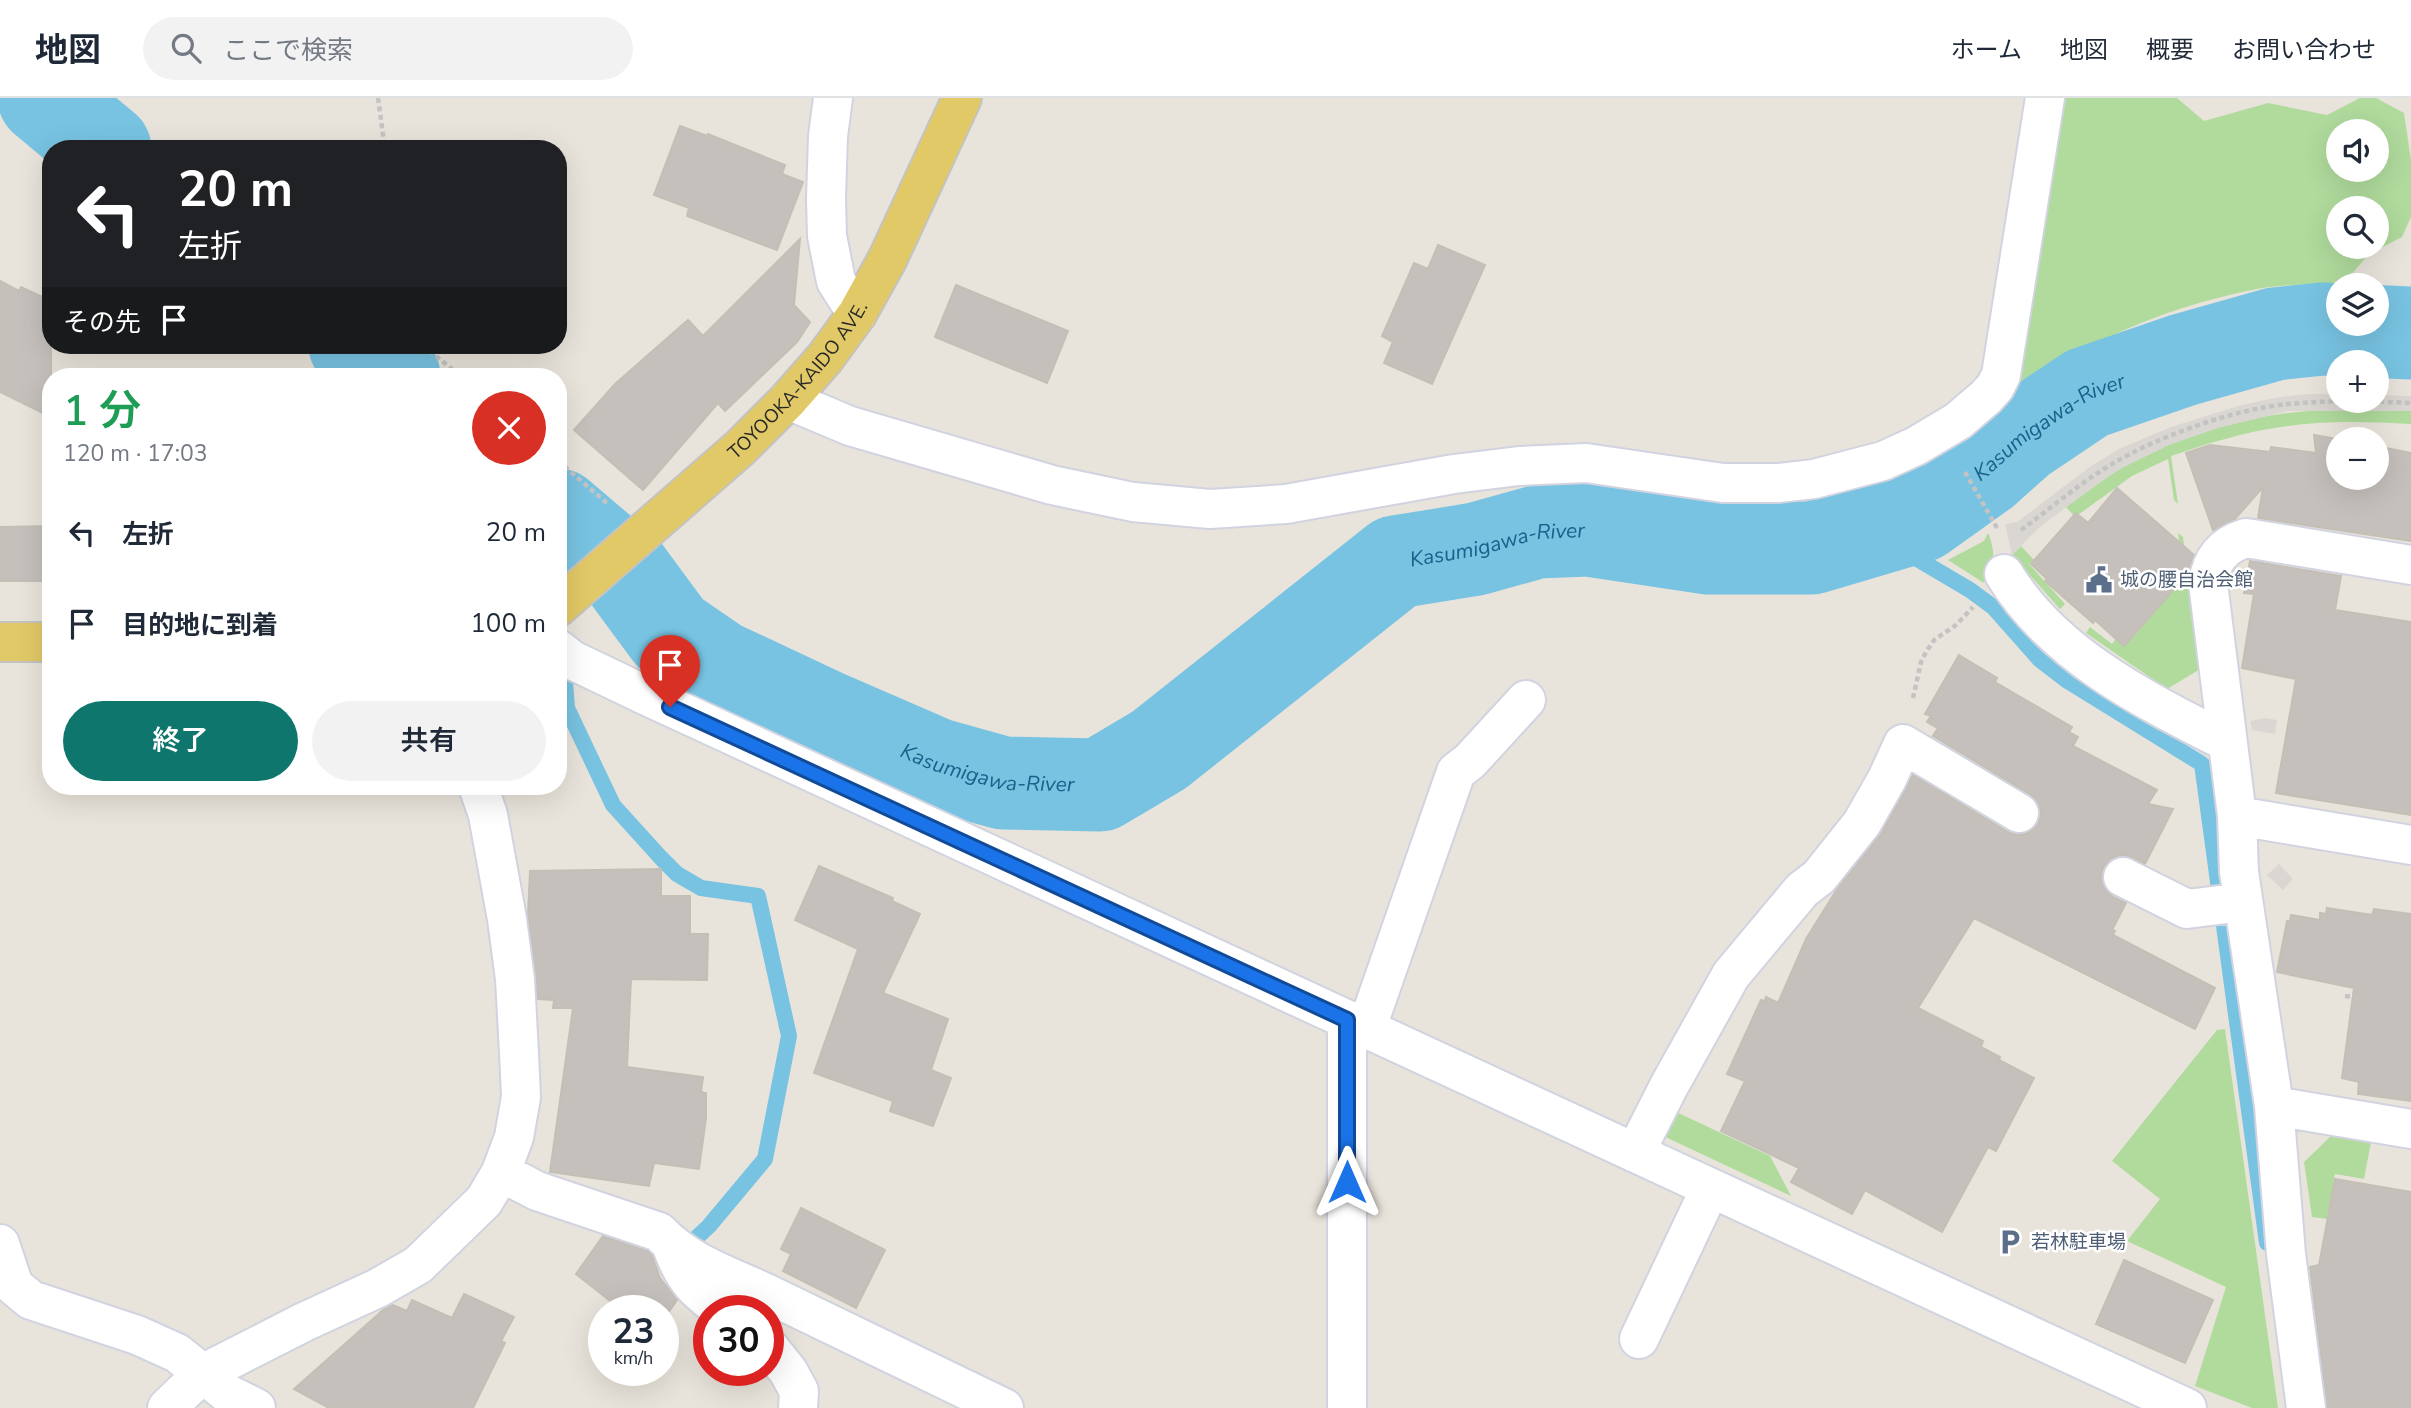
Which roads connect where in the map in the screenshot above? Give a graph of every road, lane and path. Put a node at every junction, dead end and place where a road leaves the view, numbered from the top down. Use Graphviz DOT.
graph roads {
  1 [pos="378,98"];
  2 [pos="834,98"];
  3 [pos="962,98"];
  4 [pos="2045,98"];
  5 [pos="384,140"];
  6 [pos="857,314"];
  7 [pos="434,354"];
  8 [pos="450,368"];
  9 [pos="788,400"];
  10 [pos="2411,403"];
  11 [pos="1963,468"];
  12 [pos="567,470"];
  13 [pos="1997,529"];
  14 [pos="2016,534"];
  15 [pos="639,538"];
  16 [pos="2411,565"];
  17 [pos="2004,574"];
  18 [pos="569,599"];
  19 [pos="1956,625"];
  20 [pos="0,642"];
  21 [pos="42,642"];
  22 [pos="567,656"];
  23 [pos="1526,700"];
  24 [pos="2227,742"];
  25 [pos="1903,744"];
  26 [pos="481,795"];
  27 [pos="2019,813"];
  28 [pos="2237,817"];
  29 [pos="2411,845"];
  30 [pos="2123,877"];
  31 [pos="2223,905"];
  32 [pos="2345,996"];
  33 [pos="2354,998"];
  34 [pos="1357,1025"];
  35 [pos="2274,1107"];
  36 [pos="2411,1129"];
  37 [pos="1635,1153"];
  38 [pos="501,1172"];
  39 [pos="1710,1189"];
  40 [pos="0,1244"];
  41 [pos="671,1245"];
  42 [pos="701,1295"];
  43 [pos="1639,1339"];
  44 [pos="784,1366"];
  45 [pos="202,1374"];
  46 [pos="167,1408"];
  47 [pos="256,1408"];
  48 [pos="798,1408"];
  49 [pos="1004,1408"];
  50 [pos="1347,1408"];
  51 [pos="2188,1408"];
  52 [pos="2306,1408"];
  1 -- 5 [label="path"];
  2 -- 6 [label="street"];
  3 -- 6 [label="main road, TOYOOKA-KAIDO AVE."];
  4 -- 9 [label="street"];
  6 -- 9 [label="main road, TOYOOKA-KAIDO AVE."];
  7 -- 8 [label="path"];
  9 -- 15 [label="main road, TOYOOKA-KAIDO AVE."];
  10 -- 14 [label="path"];
  11 -- 13 [label="path"];
  12 -- 15 [label="path"];
  15 -- 18 [label="main road, TOYOOKA-KAIDO AVE."];
  16 -- 24 [label="street"];
  17 -- 24 [label="street"];
  19 -- 25 [label="path"];
  20 -- 21 [label="main road"];
  22 -- 34 [label="street"];
  23 -- 34 [label="street"];
  24 -- 28 [label="street"];
  25 -- 27 [label="street"];
  25 -- 37 [label="street"];
  26 -- 38 [label="street"];
  28 -- 29 [label="street"];
  28 -- 31 [label="street"];
  30 -- 31 [label="street"];
  31 -- 35 [label="street"];
  32 -- 33 [label="path"];
  34 -- 37 [label="street"];
  34 -- 50 [label="street"];
  35 -- 36 [label="street"];
  35 -- 52 [label="street"];
  37 -- 39 [label="street"];
  38 -- 41 [label="street"];
  38 -- 45 [label="street"];
  39 -- 43 [label="street"];
  39 -- 51 [label="street"];
  40 -- 45 [label="street"];
  41 -- 42 [label="street"];
  41 -- 49 [label="street"];
  44 -- 48 [label="street"];
  45 -- 46 [label="street"];
  45 -- 47 [label="street"];
}
